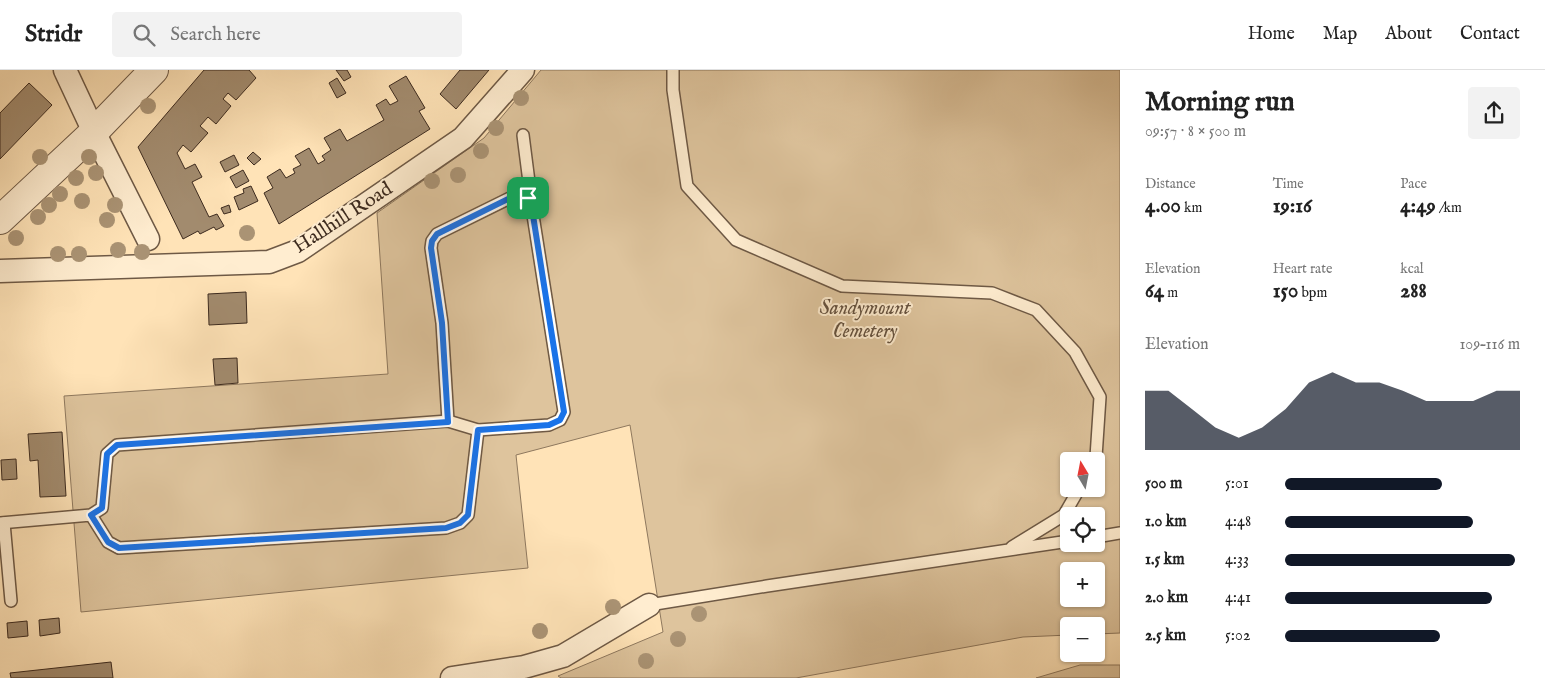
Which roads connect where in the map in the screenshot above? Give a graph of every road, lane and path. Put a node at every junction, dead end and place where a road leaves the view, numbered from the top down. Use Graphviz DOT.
graph roads {
  1 [pos="65,70"];
  2 [pos="154,70"];
  3 [pos="523,70"];
  4 [pos="673,70"];
  5 [pos="94,132"];
  6 [pos="523,135"];
  7 [pos="528,198"];
  8 [pos="0,220"];
  9 [pos="148,239"];
  10 [pos="0,272"];
  11 [pos="448,422"];
  12 [pos="478,430"];
  13 [pos="1096,452"];
  14 [pos="1073,498"];
  15 [pos="91,515"];
  16 [pos="2,523"];
  17 [pos="1120,533"];
  18 [pos="1105,536"];
  19 [pos="1060,542"];
  20 [pos="1007,551"];
  21 [pos="11,601"];
  22 [pos="649,605"];
  23 [pos="528,673"];
  24 [pos="452,678"];
  1 -- 5 [label="street"];
  2 -- 5 [label="street"];
  3 -- 10 [label="street, Hallhill Road"];
  4 -- 13 [label="lane"];
  5 -- 8 [label="street"];
  5 -- 9 [label="street"];
  6 -- 7 [label="lane"];
  7 -- 11 [label="lane"];
  7 -- 12 [label="lane"];
  11 -- 12 [label="lane"];
  11 -- 15 [label="lane"];
  12 -- 15 [label="lane"];
  14 -- 20 [label="lane"];
  15 -- 16 [label="lane"];
  16 -- 21 [label="lane"];
  17 -- 18 [label="lane"];
  19 -- 20 [label="lane"];
  20 -- 22 [label="lane"];
  22 -- 23 [label="street"];
  23 -- 24 [label="street"];
}
